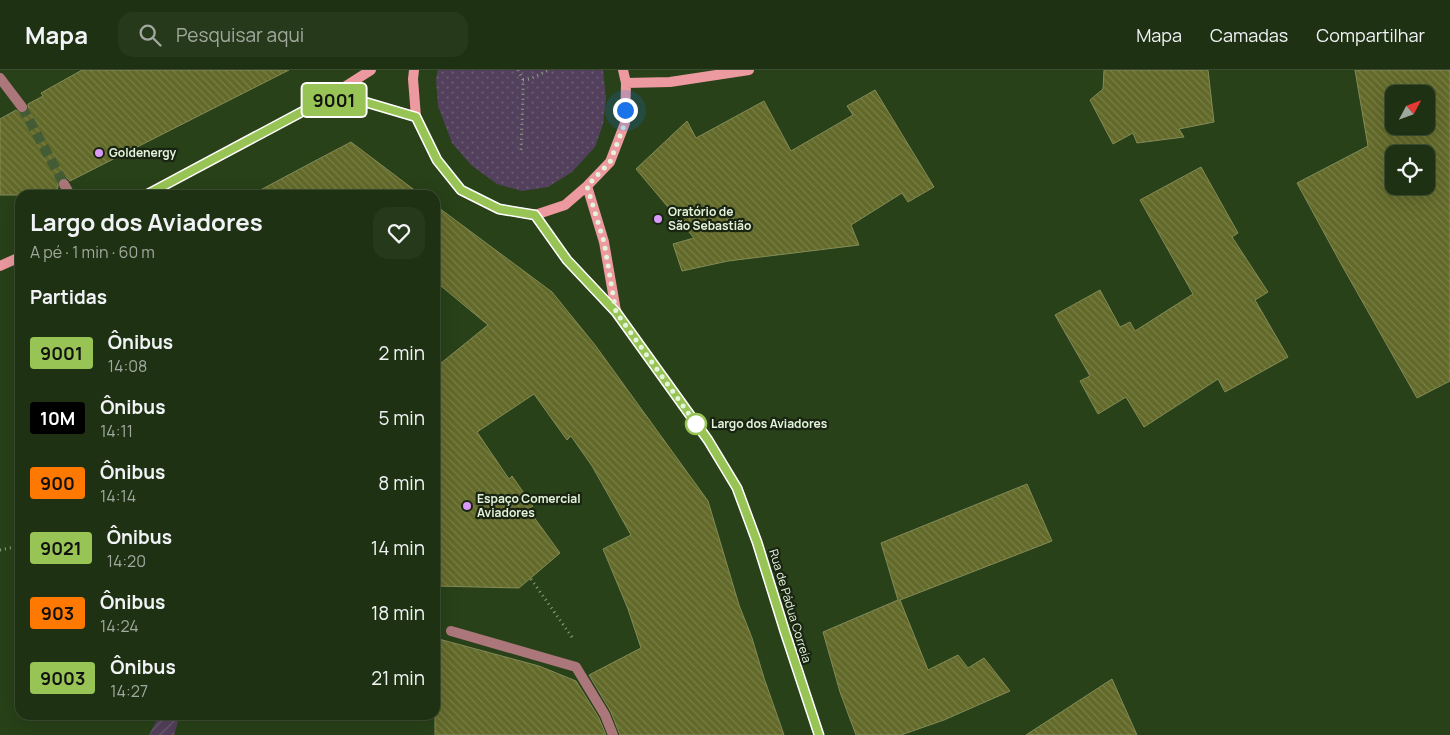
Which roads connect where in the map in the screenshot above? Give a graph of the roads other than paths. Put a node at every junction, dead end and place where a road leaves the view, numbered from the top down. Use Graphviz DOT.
graph roads {
  1 [pos="371,70"];
  2 [pos="414,70"];
  3 [pos="623,70"];
  4 [pos="749,70"];
  5 [pos="0,78"];
  6 [pos="626,83"];
  7 [pos="324,100"];
  8 [pos="22,107"];
  9 [pos="416,117"];
  10 [pos="64,184"];
  11 [pos="587,186"];
  12 [pos="67,190"];
  13 [pos="155,190"];
  14 [pos="535,215"];
  15 [pos="15,259"];
  16 [pos="0,266"];
  17 [pos="616,312"];
  18 [pos="452,631"];
  19 [pos="613,735"];
  20 [pos="819,735"];
  1 -- 7 [label="main road"];
  2 -- 9 [label="main road"];
  3 -- 6 [label="main road"];
  4 -- 6 [label="main road"];
  5 -- 8 [label="street"];
  6 -- 11 [label="main road"];
  7 -- 9 [label="main road"];
  7 -- 13 [label="main road"];
  9 -- 14 [label="main road"];
  10 -- 12 [label="street"];
  11 -- 14 [label="main road"];
  11 -- 17 [label="main road, Rua de Pádua Correia"];
  14 -- 17 [label="main road, Rua de Pádua Correia"];
  15 -- 16 [label="main road"];
  17 -- 20 [label="main road, Rua de Pádua Correia"];
  18 -- 19 [label="street"];
}
